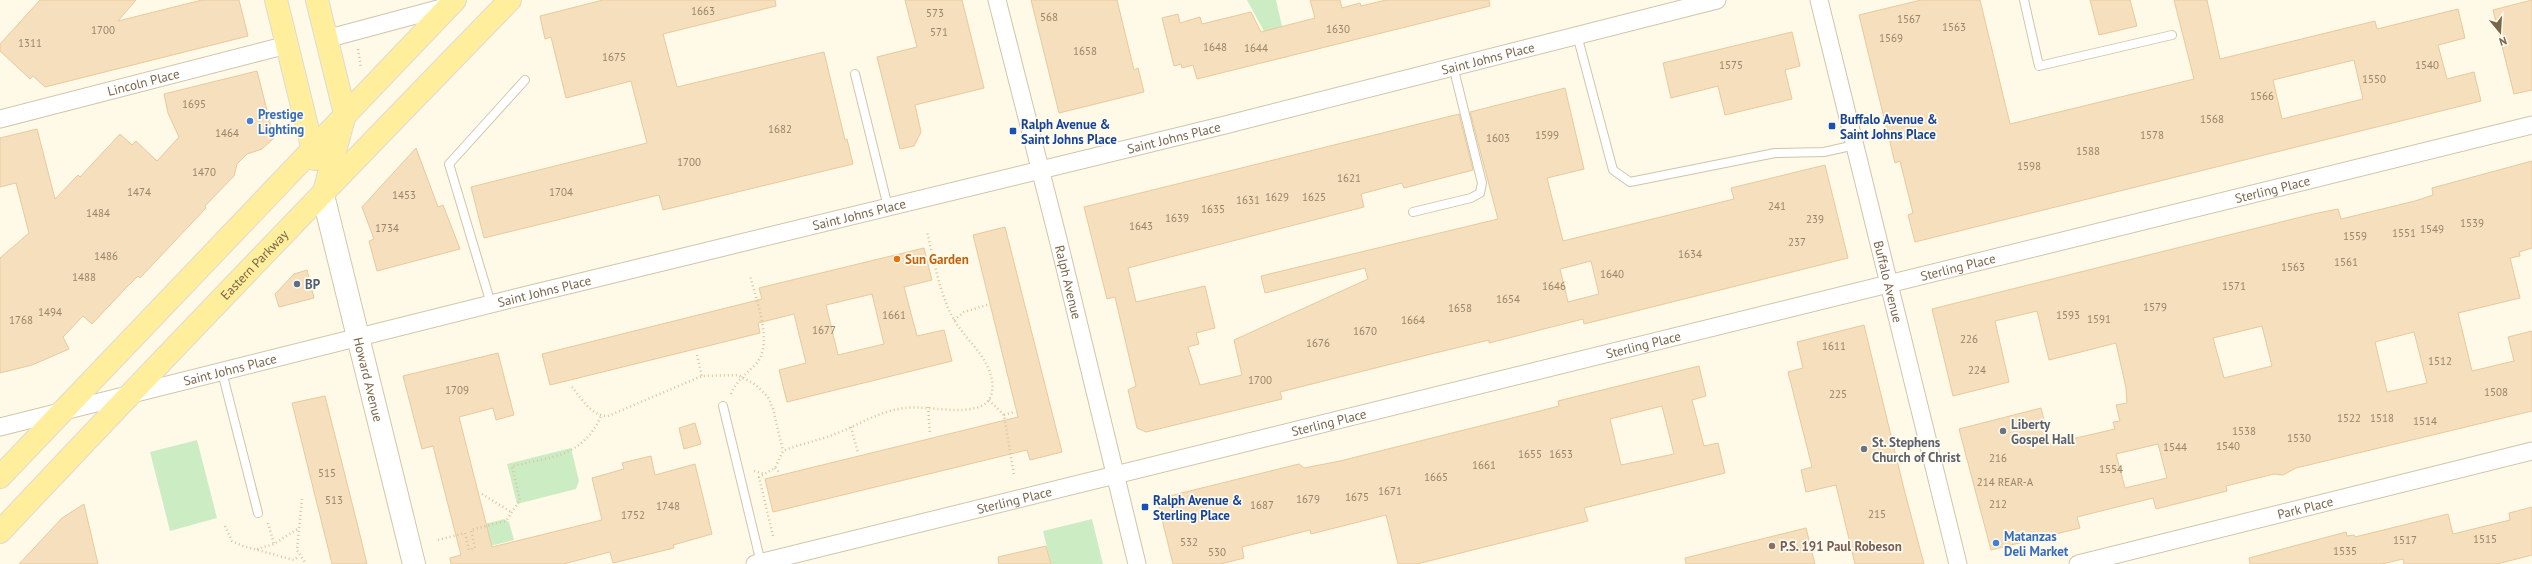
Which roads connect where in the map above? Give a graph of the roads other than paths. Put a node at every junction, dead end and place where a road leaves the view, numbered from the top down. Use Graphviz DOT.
graph roads {
  1 [pos="276,0"];
  2 [pos="317,0"];
  3 [pos="510,0"];
  4 [pos="997,0"];
  5 [pos="1717,0"];
  6 [pos="1819,0"];
  7 [pos="2024,0"];
  8 [pos="452,3"];
  9 [pos="1577,35"];
  10 [pos="2172,35"];
  11 [pos="326,40"];
  12 [pos="287,45"];
  13 [pos="1453,66"];
  14 [pos="855,74"];
  15 [pos="525,80"];
  16 [pos="345,114"];
  17 [pos="0,119"];
  18 [pos="2532,125"];
  19 [pos="1854,145"];
  20 [pos="313,148"];
  21 [pos="1040,170"];
  22 [pos="323,195"];
  23 [pos="888,207"];
  24 [pos="1414,212"];
  25 [pos="1889,284"];
  26 [pos="491,304"];
  27 [pos="358,337"];
  28 [pos="222,372"];
  29 [pos="126,397"];
  30 [pos="723,406"];
  31 [pos="64,412"];
  32 [pos="0,427"];
  33 [pos="2532,451"];
  34 [pos="1115,476"];
  35 [pos="0,477"];
  36 [pos="258,513"];
  37 [pos="0,532"];
  38 [pos="758,563"];
  39 [pos="414,564"];
  40 [pos="1137,564"];
  41 [pos="1958,564"];
  42 [pos="2078,564"];
  1 -- 12 [label="main road, Howard Avenue"];
  2 -- 11 [label="main road, Howard Avenue"];
  3 -- 22 [label="main road, Eastern Parkway"];
  4 -- 21 [label="street, Ralph Avenue"];
  5 -- 9 [label="street, Saint Johns Place"];
  6 -- 19 [label="street, Buffalo Avenue"];
  7 -- 10 [label="lane"];
  8 -- 11 [label="street"];
  8 -- 16 [label="main road"];
  9 -- 13 [label="street, Saint Johns Place"];
  9 -- 19 [label="lane"];
  11 -- 16 [label="main road, Howard Avenue"];
  12 -- 17 [label="street, Lincoln Place"];
  12 -- 20 [label="main road, Howard Avenue"];
  13 -- 21 [label="street, Saint Johns Place"];
  13 -- 24 [label="lane"];
  14 -- 23 [label="lane"];
  15 -- 26 [label="lane"];
  16 -- 20 [label="main road"];
  16 -- 22 [label="main road, Howard Avenue"];
  18 -- 25 [label="street, Sterling Place"];
  19 -- 25 [label="street, Buffalo Avenue"];
  20 -- 22 [label="main road, Howard Avenue"];
  20 -- 31 [label="main road"];
  21 -- 23 [label="street, Saint Johns Place"];
  21 -- 34 [label="street, Ralph Avenue"];
  22 -- 27 [label="street, Howard Avenue"];
  22 -- 29 [label="main road, Eastern Parkway"];
  23 -- 26 [label="street, Saint Johns Place"];
  25 -- 34 [label="street, Sterling Place"];
  25 -- 41 [label="street, Buffalo Avenue"];
  26 -- 27 [label="street, Saint Johns Place"];
  27 -- 28 [label="street, Saint Johns Place"];
  27 -- 39 [label="street, Howard Avenue"];
  28 -- 29 [label="street, Saint Johns Place"];
  28 -- 36 [label="lane"];
  29 -- 31 [label="street, Saint Johns Place"];
  29 -- 37 [label="main road, Eastern Parkway"];
  30 -- 38 [label="lane"];
  31 -- 32 [label="street, Saint Johns Place"];
  31 -- 35 [label="main road"];
  33 -- 42 [label="street, Park Place"];
  34 -- 38 [label="street, Sterling Place"];
  34 -- 40 [label="street, Ralph Avenue"];
}
